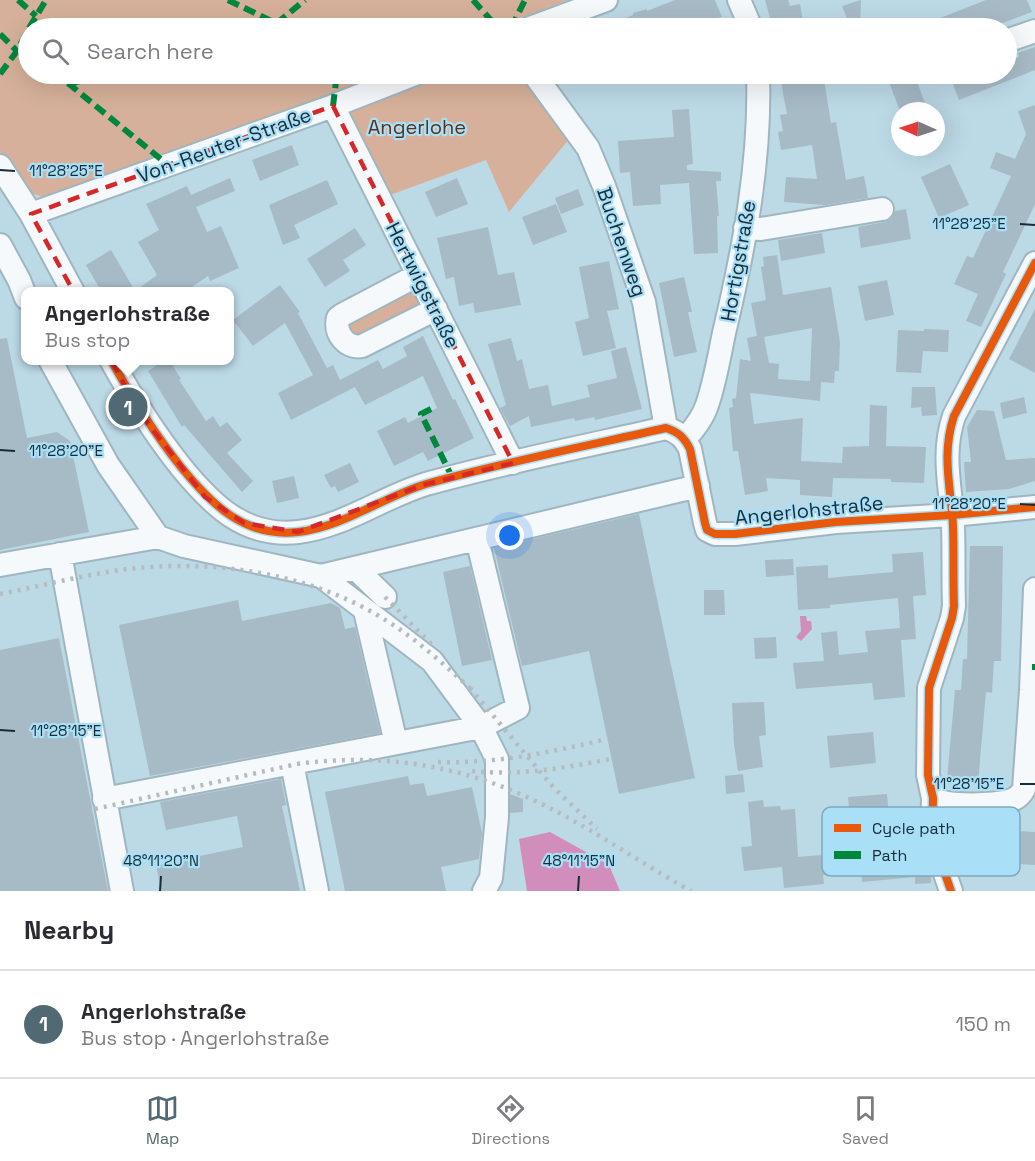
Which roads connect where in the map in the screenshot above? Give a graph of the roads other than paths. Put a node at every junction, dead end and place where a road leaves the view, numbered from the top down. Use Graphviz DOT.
graph roads {
  1 [pos="606,0"];
  2 [pos="739,0"];
  3 [pos="557,18"];
  4 [pos="747,18"];
  5 [pos="1035,31"];
  6 [pos="1017,37"];
  7 [pos="389,84"];
  8 [pos="541,84"];
  9 [pos="758,84"];
  10 [pos="333,106"];
  11 [pos="0,166"];
  12 [pos="882,209"];
  13 [pos="31,214"];
  14 [pos="745,228"];
  15 [pos="0,245"];
  16 [pos="1035,263"];
  17 [pos="418,275"];
  18 [pos="22,287"];
  19 [pos="71,287"];
  20 [pos="436,309"];
  21 [pos="53,365"];
  22 [pos="114,365"];
  23 [pos="675,434"];
  24 [pos="513,463"];
  25 [pos="698,486"];
  26 [pos="1035,507"];
  27 [pos="952,515"];
  28 [pos="158,537"];
  29 [pos="477,539"];
  30 [pos="60,554"];
  31 [pos="0,565"];
  32 [pos="356,568"];
  33 [pos="321,576"];
  34 [pos="1035,589"];
  35 [pos="385,597"];
  36 [pos="365,611"];
  37 [pos="481,727"];
  38 [pos="396,743"];
  39 [pos="292,763"];
  40 [pos="933,798"];
  41 [pos="104,799"];
  42 [pos="933,807"];
  43 [pos="946,876"];
  44 [pos="122,891"];
  45 [pos="317,891"];
  46 [pos="484,891"];
  47 [pos="951,891"];
  1 -- 3 [label="street"];
  2 -- 4 [label="street"];
  5 -- 6 [label="street"];
  7 -- 10 [label="street, Von-Reuter-Straße"];
  8 -- 23 [label="street, Buchenweg"];
  9 -- 14 [label="street, Hortigstraße"];
  10 -- 13 [label="street, Von-Reuter-Straße"];
  10 -- 17 [label="street, Hertwigstraße"];
  11 -- 13 [label="street"];
  12 -- 14 [label="street"];
  13 -- 19 [label="street"];
  14 -- 23 [label="street, Hortigstraße"];
  15 -- 18 [label="street"];
  16 -- 27 [label="street"];
  17 -- 20 [label="street, Hertwigstraße"];
  17 -- 20 [label="street"];
  20 -- 24 [label="street, Hertwigstraße"];
  21 -- 28 [label="street"];
  22 -- 24 [label="street"];
  23 -- 24 [label="street"];
  23 -- 25 [label="street, Angerlohstraße"];
  25 -- 27 [label="street, Angerlohstraße"];
  25 -- 29 [label="street"];
  26 -- 27 [label="street, Angerlohstraße"];
  27 -- 40 [label="street"];
  28 -- 30 [label="street"];
  28 -- 33 [label="street"];
  29 -- 32 [label="street"];
  29 -- 37 [label="street"];
  30 -- 31 [label="street"];
  30 -- 41 [label="street"];
  32 -- 33 [label="street"];
  32 -- 35 [label="street"];
  33 -- 36 [label="street"];
  34 -- 40 [label="street"];
  36 -- 37 [label="street"];
  36 -- 38 [label="street"];
  37 -- 38 [label="street"];
  37 -- 46 [label="street"];
  38 -- 39 [label="street"];
  39 -- 41 [label="street"];
  39 -- 45 [label="street"];
  40 -- 42 [label="street"];
  41 -- 44 [label="street"];
  43 -- 47 [label="street"];
}
